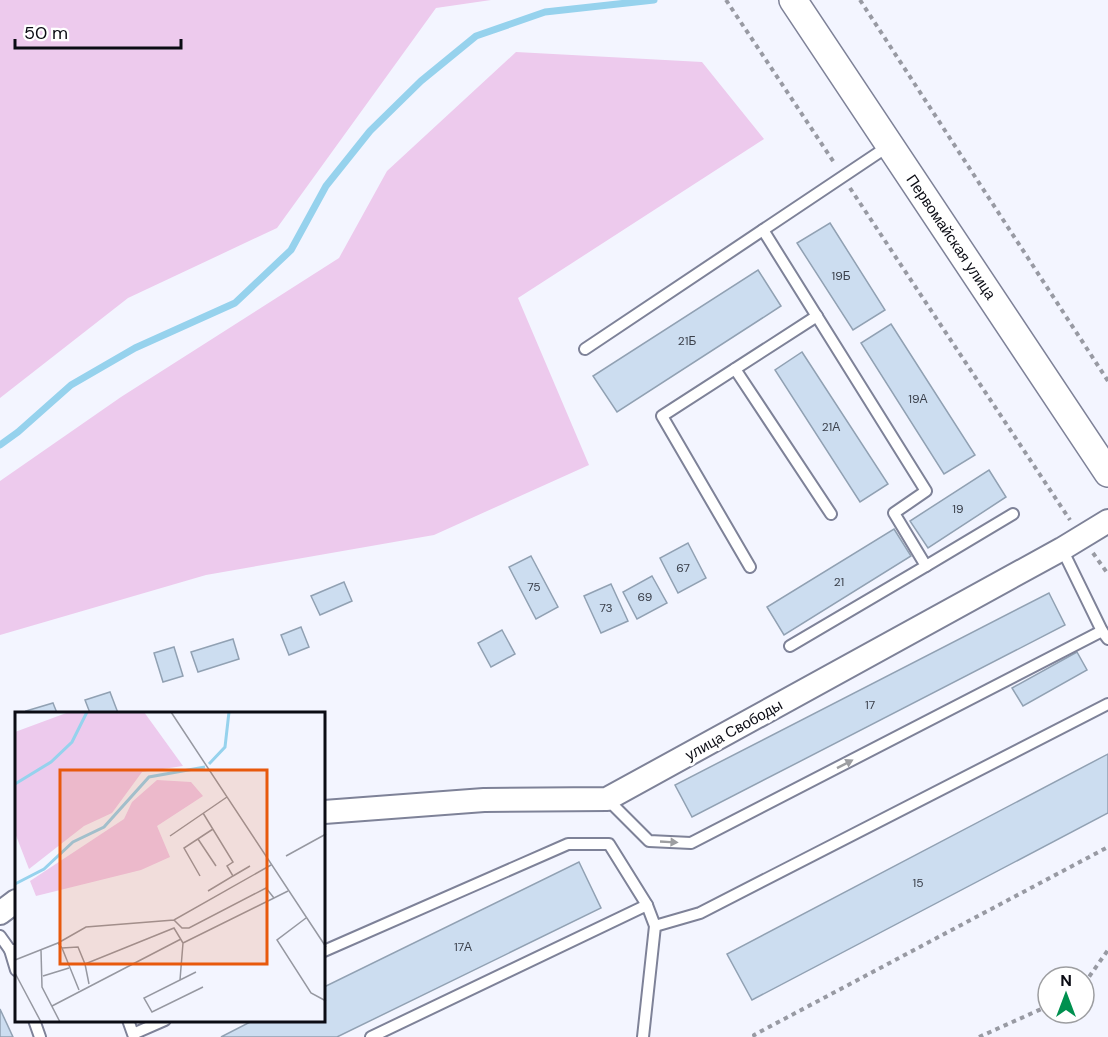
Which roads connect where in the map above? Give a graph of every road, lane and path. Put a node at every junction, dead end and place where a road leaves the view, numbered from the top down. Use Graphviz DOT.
graph roads {
  1 [pos="726,0"];
  2 [pos="793,0"];
  3 [pos="860,0"];
  4 [pos="890,145"];
  5 [pos="843,177"];
  6 [pos="763,230"];
  7 [pos="817,316"];
  8 [pos="585,350"];
  9 [pos="735,369"];
  10 [pos="1108,381"];
  11 [pos="1108,473"];
  12 [pos="831,514"];
  13 [pos="1013,514"];
  14 [pos="1108,521"];
  15 [pos="1082,537"];
  16 [pos="1062,549"];
  17 [pos="926,566"];
  18 [pos="750,567"];
  19 [pos="1108,574"];
  20 [pos="1105,635"];
  21 [pos="790,646"];
  22 [pos="1108,704"];
  23 [pos="607,799"];
  24 [pos="326,812"];
  25 [pos="1108,847"];
  26 [pos="15,902"];
  27 [pos="647,904"];
  28 [pos="0,913"];
  29 [pos="655,926"];
  30 [pos="0,936"];
  31 [pos="13,950"];
  32 [pos="326,950"];
  33 [pos="1108,950"];
  34 [pos="1096,967"];
  35 [pos="1036,1011"];
  36 [pos="35,1022"];
  37 [pos="161,1022"];
  38 [pos="133,1036"];
  39 [pos="40,1037"];
  40 [pos="371,1037"];
  41 [pos="643,1037"];
  42 [pos="755,1037"];
  43 [pos="979,1037"];
  1 -- 5 [label="path"];
  2 -- 4 [label="street, Первомайская улица"];
  3 -- 10 [label="path"];
  4 -- 5 [label="lane"];
  4 -- 11 [label="street, Первомайская улица"];
  5 -- 6 [label="lane"];
  5 -- 15 [label="path"];
  6 -- 7 [label="lane"];
  6 -- 8 [label="lane"];
  7 -- 9 [label="lane"];
  7 -- 17 [label="lane"];
  9 -- 12 [label="lane"];
  9 -- 18 [label="lane"];
  13 -- 17 [label="lane"];
  14 -- 15 [label="street, улица Свободы"];
  15 -- 16 [label="street, улица Свободы"];
  15 -- 19 [label="path"];
  16 -- 20 [label="lane"];
  16 -- 23 [label="street, улица Свободы"];
  17 -- 21 [label="lane"];
  23 -- 20 [label="lane, one-way"];
  22 -- 29 [label="lane"];
  23 -- 24 [label="street, улица Свободы"];
  25 -- 42 [label="path"];
  26 -- 28 [label="street"];
  27 -- 29 [label="lane"];
  27 -- 32 [label="lane"];
  27 -- 40 [label="lane"];
  29 -- 41 [label="lane"];
  30 -- 31 [label="lane"];
  33 -- 34 [label="path"];
  35 -- 43 [label="path"];
  36 -- 39 [label="lane"];
  37 -- 38 [label="lane"];
}
